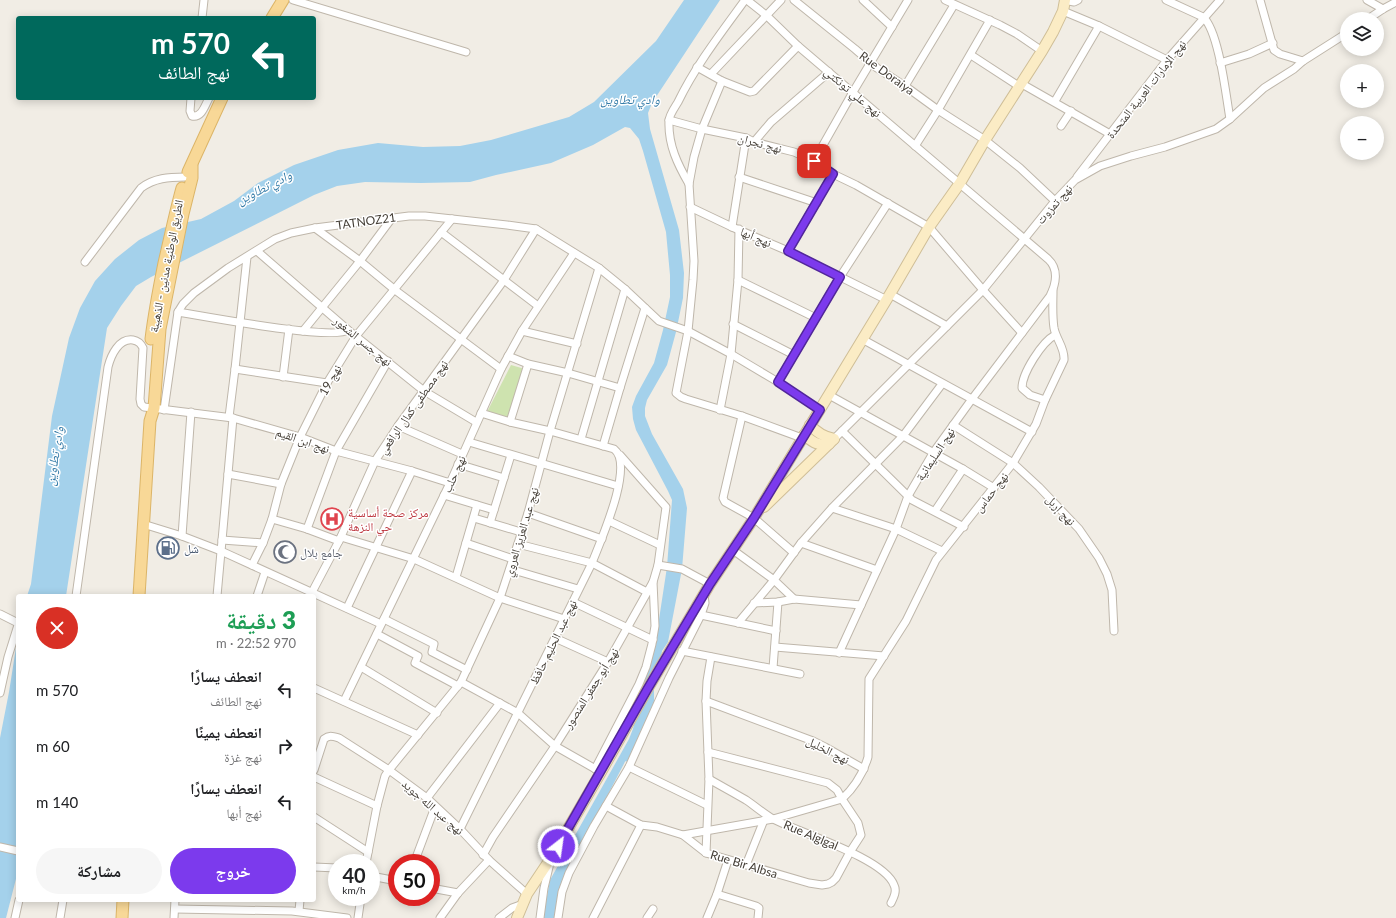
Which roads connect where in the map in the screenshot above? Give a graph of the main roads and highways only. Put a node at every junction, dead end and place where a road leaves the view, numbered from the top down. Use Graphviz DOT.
graph roads {
  1 [pos="284,0"];
  2 [pos="1065,0"];
  3 [pos="273,16"];
  4 [pos="221,100"];
  5 [pos="192,166"];
  6 [pos="179,214"];
  7 [pos="810,425"];
  8 [pos="803,437"];
  9 [pos="832,441"];
  10 [pos="755,516"];
  11 [pos="139,594"];
  12 [pos="122,902"];
  13 [pos="122,918"];
  14 [pos="517,918"];
  1 -- 3 [label="main road"];
  2 -- 7 [label="main road"];
  4 -- 5 [label="main road, الطريق الوطنية مدنين - الذهيبة"];
  5 -- 6 [label="main road, الطريق الوطنية مدنين - الذهيبة"];
  5 -- 6 [label="main road, الطريق الوطنية مدنين - الذهيبة"];
  6 -- 11 [label="main road, الطريق الوطنية مدنين - الذهيبة"];
  7 -- 8 [label="main road"];
  7 -- 9 [label="main road"];
  8 -- 9 [label="main road"];
  8 -- 10 [label="main road"];
  9 -- 10 [label="main road"];
  10 -- 14 [label="main road"];
  12 -- 13 [label="main road"];
}
